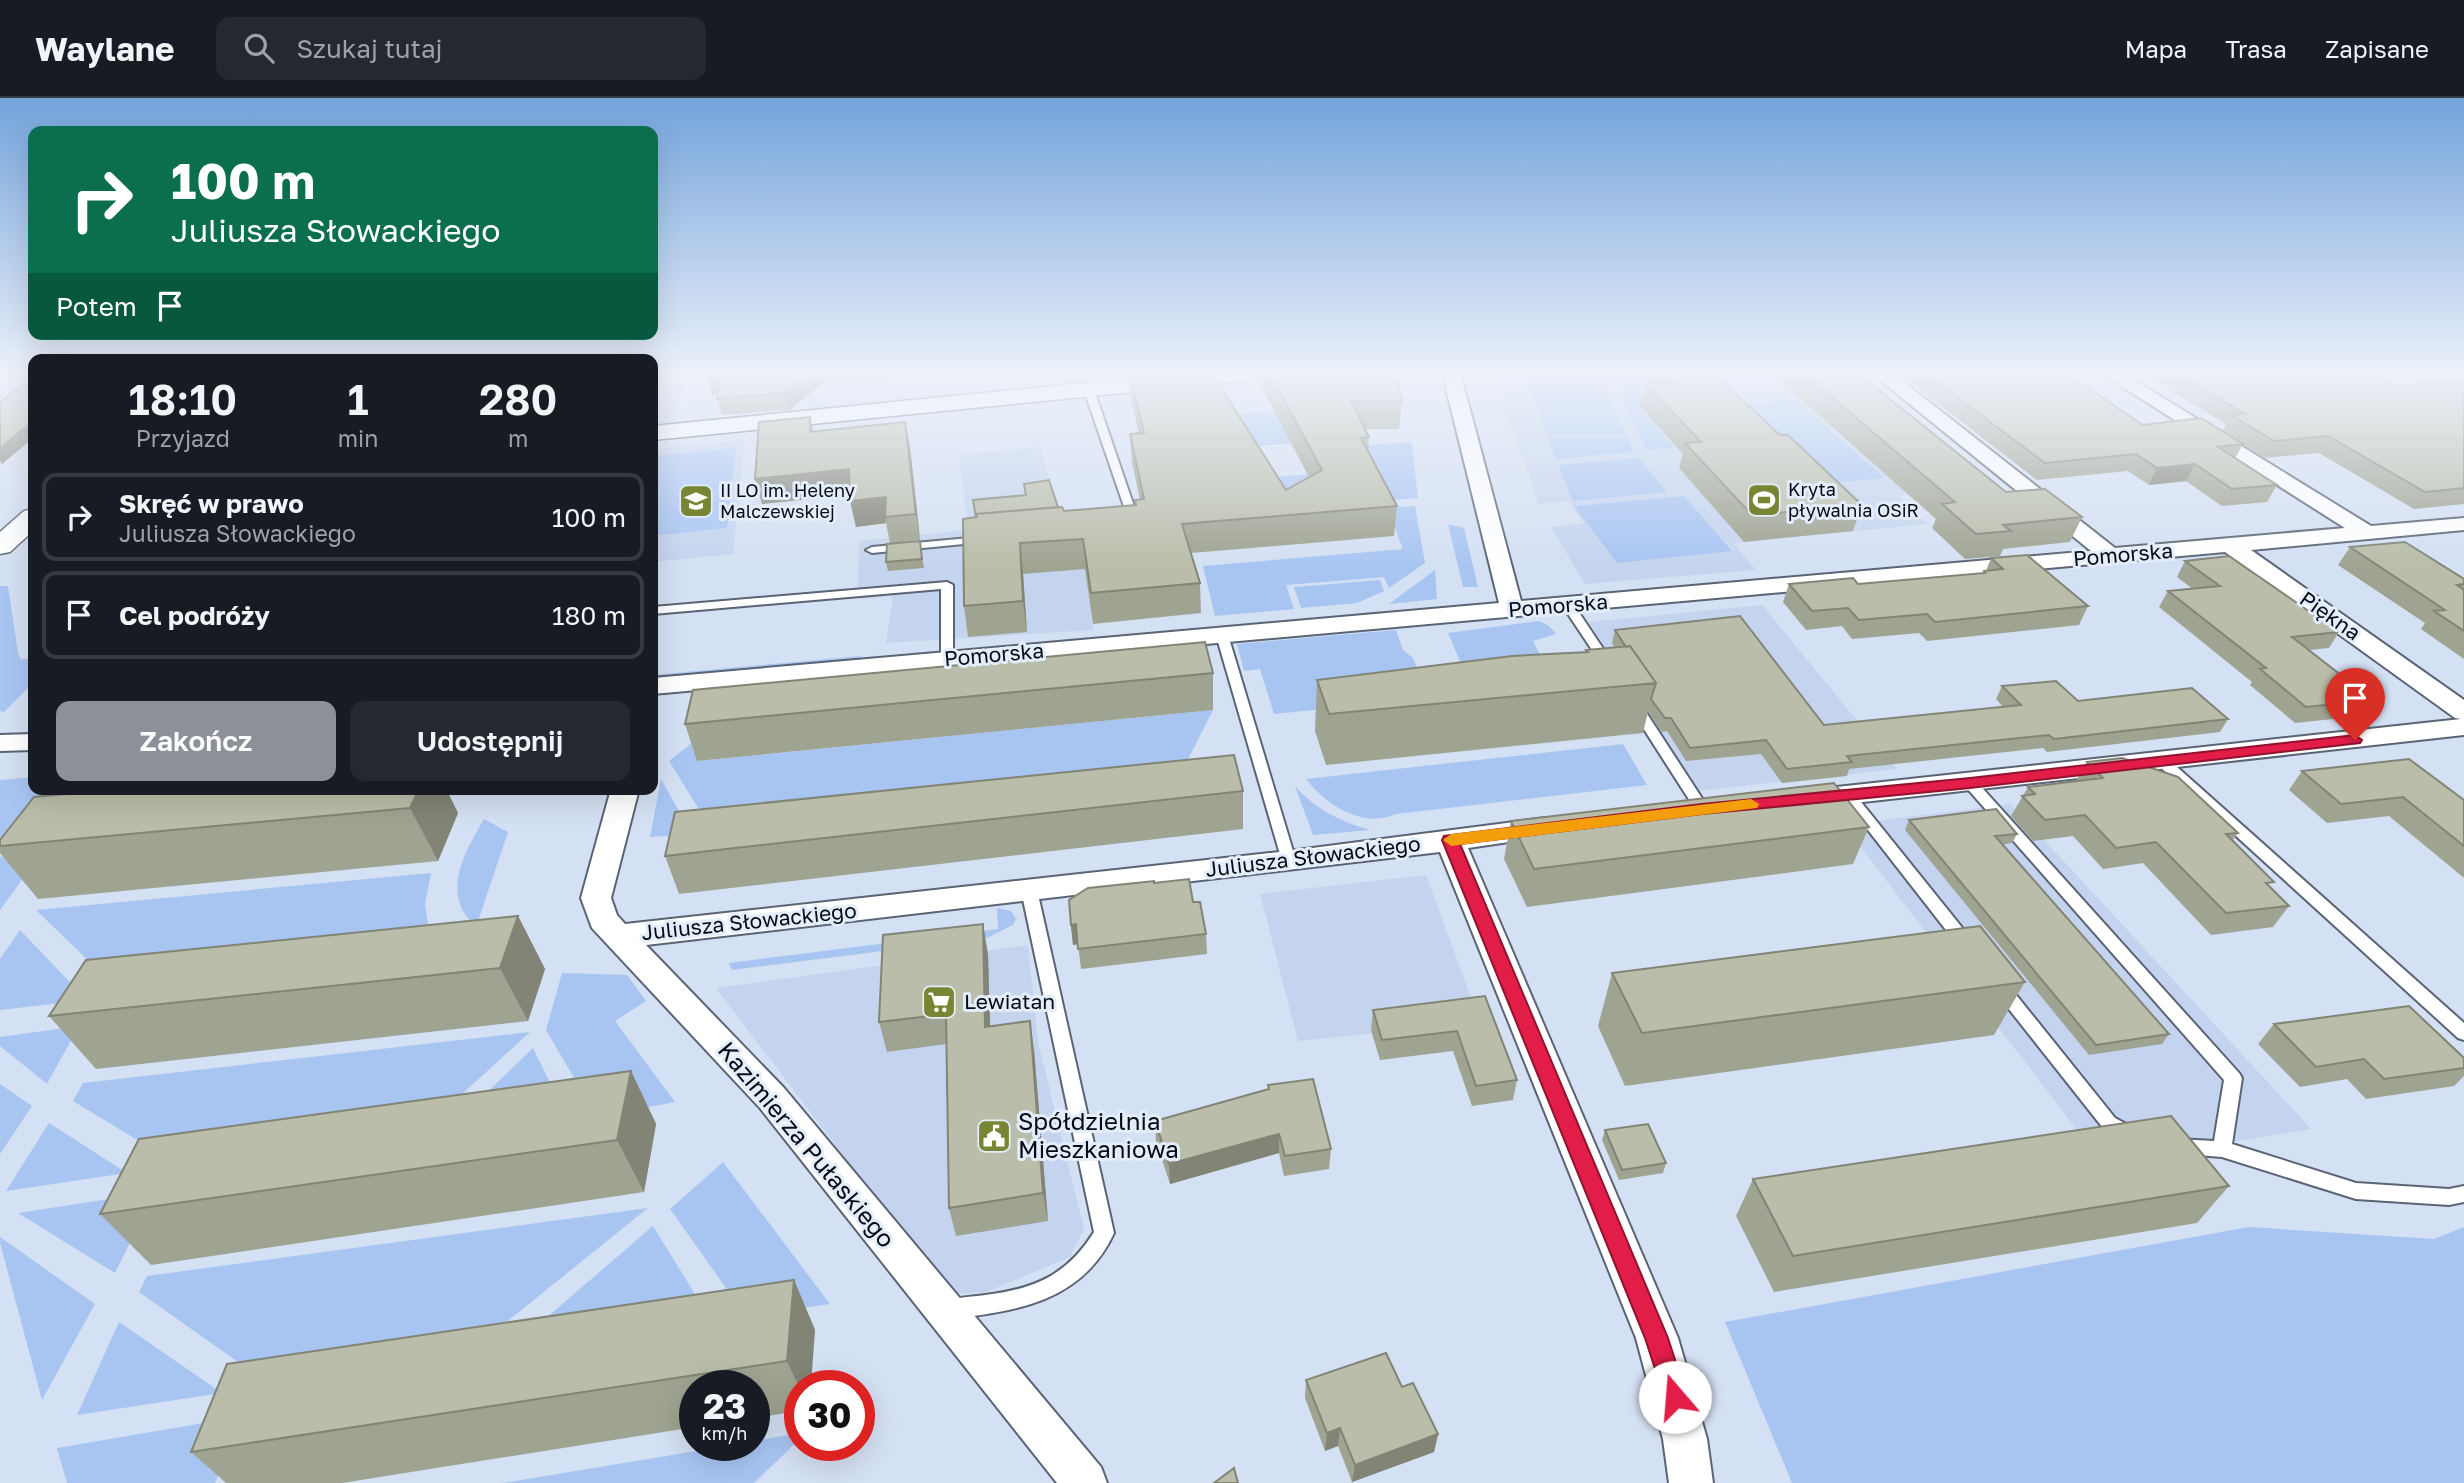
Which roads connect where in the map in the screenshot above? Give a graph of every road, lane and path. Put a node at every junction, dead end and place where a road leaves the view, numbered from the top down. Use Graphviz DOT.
graph roads {
  1 [pos="1105,437"];
  2 [pos="1468,437"];
  3 [pos="1960,437"];
  4 [pos="2212,437"];
  5 [pos="28,503"];
  6 [pos="28,507"];
  7 [pos="0,518"];
  8 [pos="2464,524"];
  9 [pos="1121,527"];
  10 [pos="2366,532"];
  11 [pos="997,538"];
  12 [pos="2230,545"];
  13 [pos="0,546"];
  14 [pos="872,550"];
  15 [pos="2111,556"];
  16 [pos="1569,605"];
  17 [pos="1512,610"];
  18 [pos="658,611"];
  19 [pos="1222,635"];
  20 [pos="947,660"];
  21 [pos="1614,674"];
  22 [pos="658,686"];
  23 [pos="1629,696"];
  24 [pos="2464,712"];
  25 [pos="2464,727"];
  26 [pos="28,742"];
  27 [pos="0,743"];
  28 [pos="2163,762"];
  29 [pos="1970,783"];
  30 [pos="623,795"];
  31 [pos="1848,795"];
  32 [pos="1782,802"];
  33 [pos="1702,809"];
  34 [pos="1569,825"];
  35 [pos="1450,840"];
  36 [pos="1289,861"];
  37 [pos="1029,890"];
  38 [pos="620,936"];
  39 [pos="1975,956"];
  40 [pos="1992,976"];
  41 [pos="2464,1033"];
  42 [pos="2140,1140"];
  43 [pos="2163,1146"];
  44 [pos="2222,1149"];
  45 [pos="2464,1194"];
  46 [pos="944,1310"];
  47 [pos="1085,1483"];
  48 [pos="1691,1483"];
  1 -- 9 [label="lane"];
  2 -- 17 [label="street"];
  3 -- 15 [label="street"];
  4 -- 10 [label="street"];
  5 -- 7 [label="street"];
  6 -- 13 [label="street"];
  8 -- 10 [label="street, Pomorska"];
  10 -- 12 [label="street, Pomorska"];
  11 -- 14 [label="lane"];
  12 -- 15 [label="street, Pomorska"];
  12 -- 24 [label="street, Piękna"];
  15 -- 16 [label="street, Pomorska"];
  16 -- 17 [label="street, Pomorska"];
  16 -- 21 [label="lane"];
  17 -- 19 [label="street, Pomorska"];
  18 -- 20 [label="lane"];
  19 -- 20 [label="street, Pomorska"];
  19 -- 36 [label="lane"];
  20 -- 22 [label="street, Pomorska"];
  23 -- 33 [label="lane"];
  25 -- 28 [label="street"];
  26 -- 27 [label="street"];
  28 -- 29 [label="street"];
  28 -- 41 [label="lane"];
  29 -- 31 [label="street"];
  29 -- 44 [label="lane"];
  30 -- 38 [label="street, Kazimierza Pułaskiego"];
  31 -- 32 [label="street"];
  31 -- 39 [label="lane"];
  34 -- 35 [label="street, Juliusza Słowackiego"];
  35 -- 36 [label="street, Juliusza Słowackiego"];
  35 -- 48 [label="street"];
  36 -- 37 [label="street, Juliusza Słowackiego"];
  37 -- 38 [label="street, Juliusza Słowackiego"];
  37 -- 46 [label="lane"];
  38 -- 46 [label="street, Kazimierza Pułaskiego"];
  40 -- 42 [label="lane"];
  43 -- 44 [label="lane"];
  44 -- 45 [label="lane"];
  46 -- 47 [label="street, Kazimierza Pułaskiego"];
}
